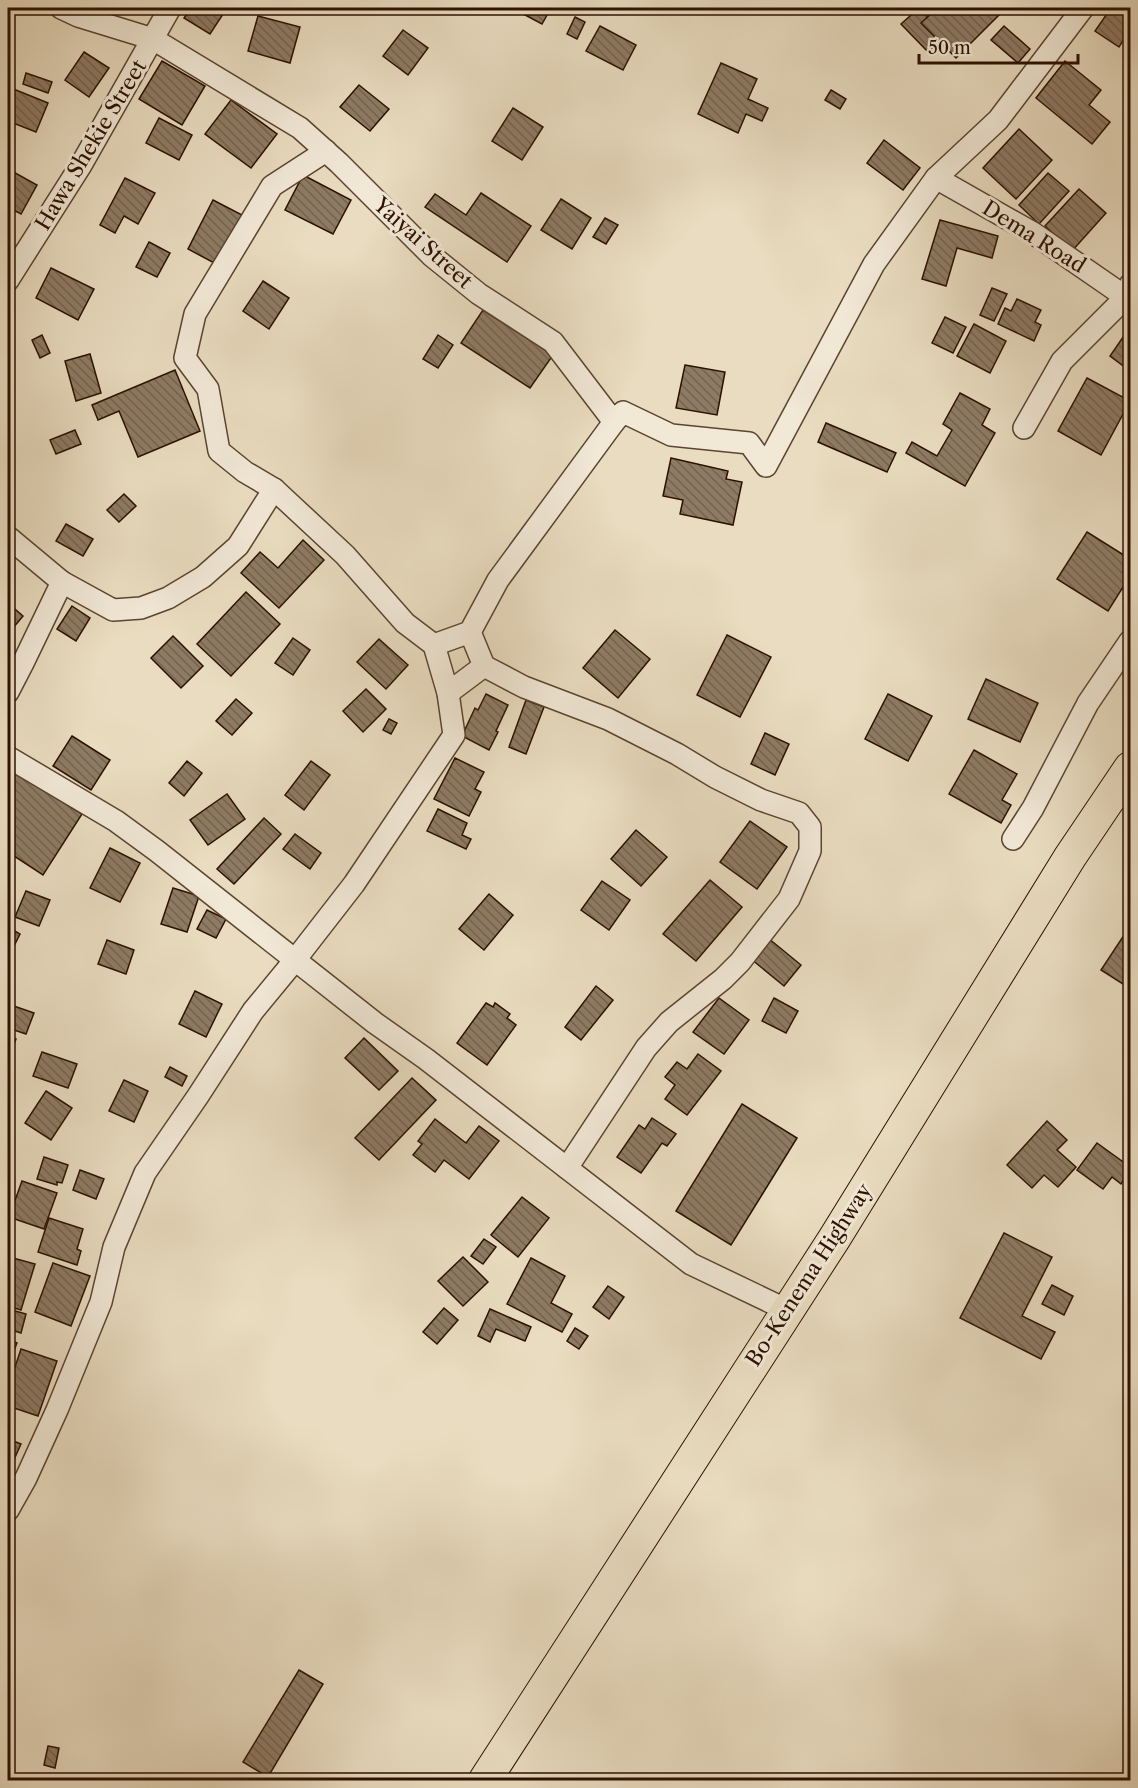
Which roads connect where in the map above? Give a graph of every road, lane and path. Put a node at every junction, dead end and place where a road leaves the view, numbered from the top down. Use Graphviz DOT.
graph roads {
  1 [pos="61,8"];
  2 [pos="170,8"];
  3 [pos="1083,8"];
  4 [pos="153,39"];
  5 [pos="326,151"];
  6 [pos="936,178"];
  7 [pos="8,280"];
  8 [pos="1129,294"];
  9 [pos="614,422"];
  10 [pos="1024,428"];
  11 [pos="273,489"];
  12 [pos="8,537"];
  13 [pos="62,582"];
  14 [pos="470,632"];
  15 [pos="1131,641"];
  16 [pos="434,645"];
  17 [pos="484,666"];
  18 [pos="8,692"];
  19 [pos="447,693"];
  20 [pos="8,757"];
  21 [pos="1131,768"];
  22 [pos="1013,839"];
  23 [pos="296,960"];
  24 [pos="567,1168"];
  25 [pos="787,1310"];
  26 [pos="8,1510"];
  27 [pos="485,1780"];
  1 -- 4 [label="street, Yaiyai Street"];
  2 -- 4 [label="street, Hawa Shekie Street"];
  3 -- 6 [label="street"];
  4 -- 5 [label="street, Yaiyai Street"];
  4 -- 7 [label="street, Hawa Shekie Street"];
  5 -- 9 [label="street, Yaiyai Street"];
  5 -- 11 [label="street"];
  6 -- 8 [label="street, Dema Road"];
  6 -- 9 [label="street"];
  8 -- 10 [label="street"];
  9 -- 14 [label="street"];
  11 -- 13 [label="street"];
  11 -- 16 [label="street"];
  12 -- 13 [label="street"];
  13 -- 18 [label="street"];
  14 -- 16 [label="street"];
  14 -- 17 [label="street"];
  15 -- 22 [label="street"];
  16 -- 19 [label="street"];
  17 -- 19 [label="street"];
  17 -- 24 [label="street"];
  19 -- 23 [label="street"];
  20 -- 23 [label="street"];
  21 -- 25 [label="highway, Bo-Kenema Highway"];
  23 -- 24 [label="street"];
  23 -- 26 [label="street"];
  24 -- 25 [label="street"];
  25 -- 27 [label="highway, Bo-Kenema Highway"];
}
